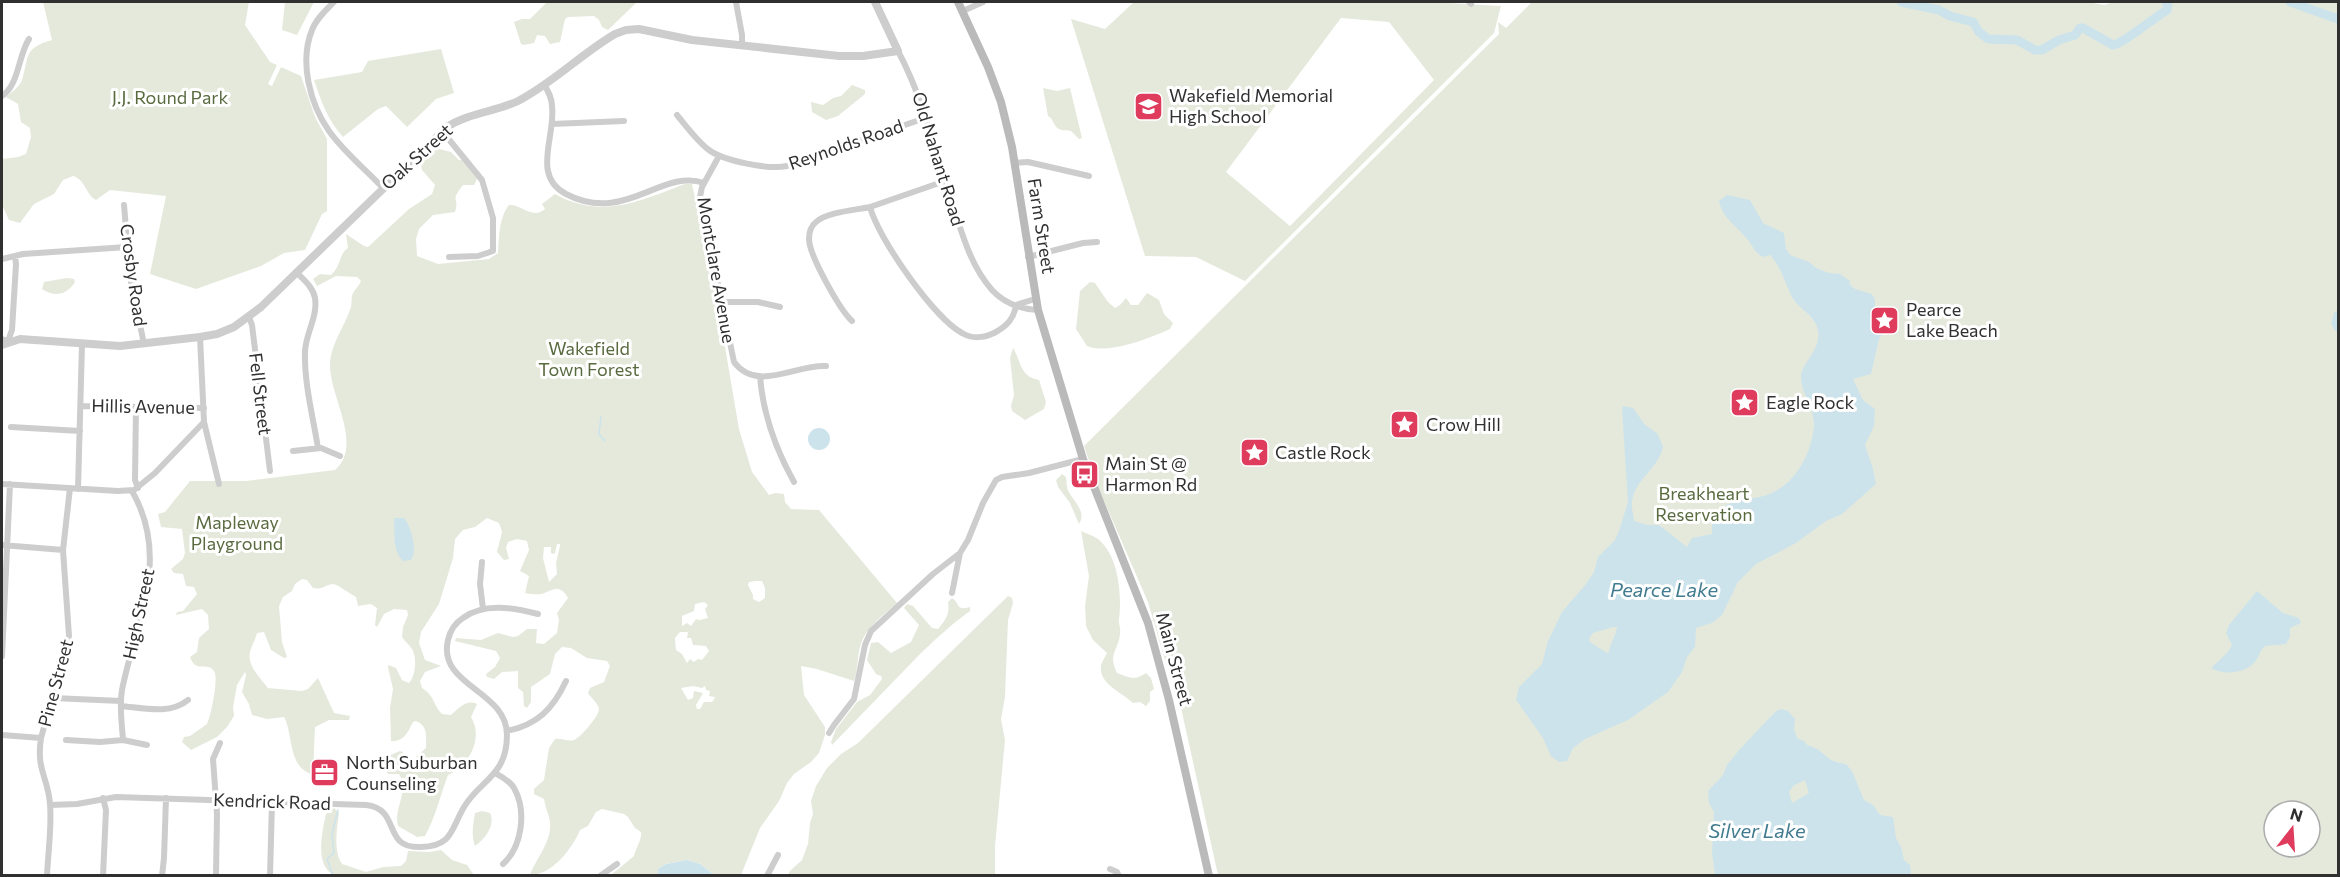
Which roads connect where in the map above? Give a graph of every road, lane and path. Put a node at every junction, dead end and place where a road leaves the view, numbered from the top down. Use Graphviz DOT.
graph roads {
  1 [pos="334,2"];
  2 [pos="736,2"];
  3 [pos="875,2"];
  4 [pos="958,2"];
  5 [pos="983,2"];
  6 [pos="963,11"];
  7 [pos="29,39"];
  8 [pos="742,46"];
  9 [pos="898,51"];
  10 [pos="544,84"];
  11 [pos="2,96"];
  12 [pos="677,116"];
  13 [pos="926,118"];
  14 [pos="624,122"];
  15 [pos="552,124"];
  16 [pos="441,131"];
  17 [pos="719,156"];
  18 [pos="1014,163"];
  19 [pos="1089,176"];
  20 [pos="945,181"];
  21 [pos="704,183"];
  22 [pos="383,188"];
  23 [pos="124,205"];
  24 [pos="870,207"];
  25 [pos="1097,243"];
  26 [pos="127,247"];
  27 [pos="15,256"];
  28 [pos="449,256"];
  29 [pos="1028,257"];
  30 [pos="2,259"];
  31 [pos="296,272"];
  32 [pos="1035,299"];
  33 [pos="722,302"];
  34 [pos="1016,305"];
  35 [pos="780,307"];
  36 [pos="1038,310"];
  37 [pos="249,317"];
  38 [pos="852,321"];
  39 [pos="200,337"];
  40 [pos="4,342"];
  41 [pos="82,344"];
  42 [pos="144,344"];
  43 [pos="826,366"];
  44 [pos="760,376"];
  45 [pos="81,406"];
  46 [pos="136,407"];
  47 [pos="204,408"];
  48 [pos="204,422"];
  49 [pos="11,427"];
  50 [pos="80,431"];
  51 [pos="318,448"];
  52 [pos="293,451"];
  53 [pos="340,456"];
  54 [pos="1083,459"];
  55 [pos="270,471"];
  56 [pos="794,482"];
  57 [pos="2,484"];
  58 [pos="10,484"];
  59 [pos="219,484"];
  60 [pos="70,488"];
  61 [pos="78,489"];
  62 [pos="135,489"];
  63 [pos="5,545"];
  64 [pos="63,550"];
  65 [pos="960,552"];
  66 [pos="482,562"];
  67 [pos="952,593"];
  68 [pos="483,609"];
  69 [pos="538,614"];
  70 [pos="2,656"];
  71 [pos="566,681"];
  72 [pos="53,698"];
  73 [pos="188,700"];
  74 [pos="121,704"];
  75 [pos="507,731"];
  76 [pos="829,733"];
  77 [pos="2,735"];
  78 [pos="41,738"];
  79 [pos="66,740"];
  80 [pos="123,740"];
  81 [pos="220,743"];
  82 [pos="147,745"];
  83 [pos="495,773"];
  84 [pos="103,798"];
  85 [pos="166,798"];
  86 [pos="216,800"];
  87 [pos="272,801"];
  88 [pos="50,805"];
  89 [pos="778,855"];
  90 [pos="503,864"];
  91 [pos="617,864"];
  92 [pos="1110,869"];
  93 [pos="47,876"];
  94 [pos="103,876"];
  95 [pos="162,876"];
  96 [pos="216,876"];
  97 [pos="270,876"];
  98 [pos="600,876"];
  99 [pos="767,876"];
  100 [pos="1119,876"];
  101 [pos="1209,876"];
  1 -- 22 [label="street"];
  2 -- 8 [label="street"];
  3 -- 9 [label="street, Old Nahant Road"];
  4 -- 6 [label="main road, Farm Street"];
  5 -- 6 [label="street"];
  6 -- 18 [label="main road, Farm Street"];
  7 -- 11 [label="street"];
  8 -- 9 [label="street, Oak Street"];
  8 -- 10 [label="street, Oak Street"];
  9 -- 13 [label="street, Old Nahant Road"];
  10 -- 15 [label="street"];
  10 -- 16 [label="street, Oak Street"];
  12 -- 17 [label="street, Reynolds Road"];
  13 -- 17 [label="street, Reynolds Road"];
  13 -- 20 [label="street, Old Nahant Road"];
  14 -- 15 [label="street"];
  15 -- 21 [label="street"];
  16 -- 22 [label="street, Oak Street"];
  16 -- 28 [label="street"];
  17 -- 21 [label="street, Montclare Avenue"];
  18 -- 19 [label="street"];
  18 -- 29 [label="main road, Farm Street"];
  20 -- 24 [label="street"];
  20 -- 34 [label="street, Old Nahant Road"];
  21 -- 33 [label="street, Montclare Avenue"];
  22 -- 31 [label="street, Oak Street"];
  23 -- 26 [label="street, Crosby Road"];
  24 -- 34 [label="street"];
  24 -- 38 [label="street"];
  25 -- 29 [label="street"];
  26 -- 27 [label="street"];
  26 -- 42 [label="street, Crosby Road"];
  27 -- 30 [label="street"];
  27 -- 40 [label="street"];
  29 -- 32 [label="main road, Farm Street"];
  31 -- 37 [label="street, Oak Street"];
  31 -- 51 [label="street"];
  32 -- 34 [label="street"];
  32 -- 36 [label="main road, Farm Street"];
  33 -- 35 [label="street"];
  33 -- 44 [label="street, Montclare Avenue"];
  34 -- 36 [label="street, Old Nahant Road"];
  36 -- 54 [label="main road, Farm Street"];
  37 -- 39 [label="street, Oak Street"];
  37 -- 55 [label="street, Fell Street"];
  39 -- 42 [label="street, Oak Street"];
  39 -- 47 [label="street"];
  40 -- 41 [label="street, Oak Street"];
  41 -- 42 [label="street, Oak Street"];
  41 -- 45 [label="street"];
  43 -- 44 [label="street"];
  44 -- 56 [label="street"];
  45 -- 46 [label="street, Hillis Avenue"];
  45 -- 50 [label="street"];
  46 -- 47 [label="street, Hillis Avenue"];
  46 -- 62 [label="street"];
  47 -- 48 [label="street"];
  48 -- 59 [label="street"];
  48 -- 62 [label="street"];
  49 -- 50 [label="street"];
  50 -- 61 [label="street"];
  51 -- 52 [label="street"];
  51 -- 53 [label="street"];
  54 -- 65 [label="street"];
  54 -- 101 [label="main road, Main Street"];
  57 -- 58 [label="street"];
  58 -- 60 [label="street"];
  58 -- 63 [label="street"];
  60 -- 61 [label="street"];
  60 -- 64 [label="street, Pine Street"];
  61 -- 62 [label="street"];
  62 -- 74 [label="street, High Street"];
  63 -- 64 [label="street"];
  63 -- 70 [label="street"];
  64 -- 72 [label="street, Pine Street"];
  65 -- 67 [label="street"];
  65 -- 76 [label="street"];
  66 -- 68 [label="street"];
  68 -- 69 [label="street"];
  68 -- 75 [label="street"];
  71 -- 75 [label="street"];
  72 -- 74 [label="street"];
  72 -- 78 [label="street, Pine Street"];
  73 -- 74 [label="street"];
  74 -- 80 [label="street, High Street"];
  75 -- 83 [label="street, Kendrick Road"];
  77 -- 78 [label="street"];
  78 -- 88 [label="street, Pine Street"];
  79 -- 80 [label="street"];
  80 -- 82 [label="street"];
  81 -- 86 [label="street"];
  83 -- 87 [label="street, Kendrick Road"];
  83 -- 90 [label="street"];
  84 -- 85 [label="street, Kendrick Road"];
  84 -- 88 [label="street, Kendrick Road"];
  84 -- 94 [label="street"];
  85 -- 86 [label="street, Kendrick Road"];
  85 -- 95 [label="street"];
  86 -- 87 [label="street, Kendrick Road"];
  86 -- 96 [label="street"];
  87 -- 97 [label="street"];
  88 -- 93 [label="street, Pine Street"];
  89 -- 99 [label="street"];
  91 -- 98 [label="street"];
  92 -- 100 [label="street"];
}
